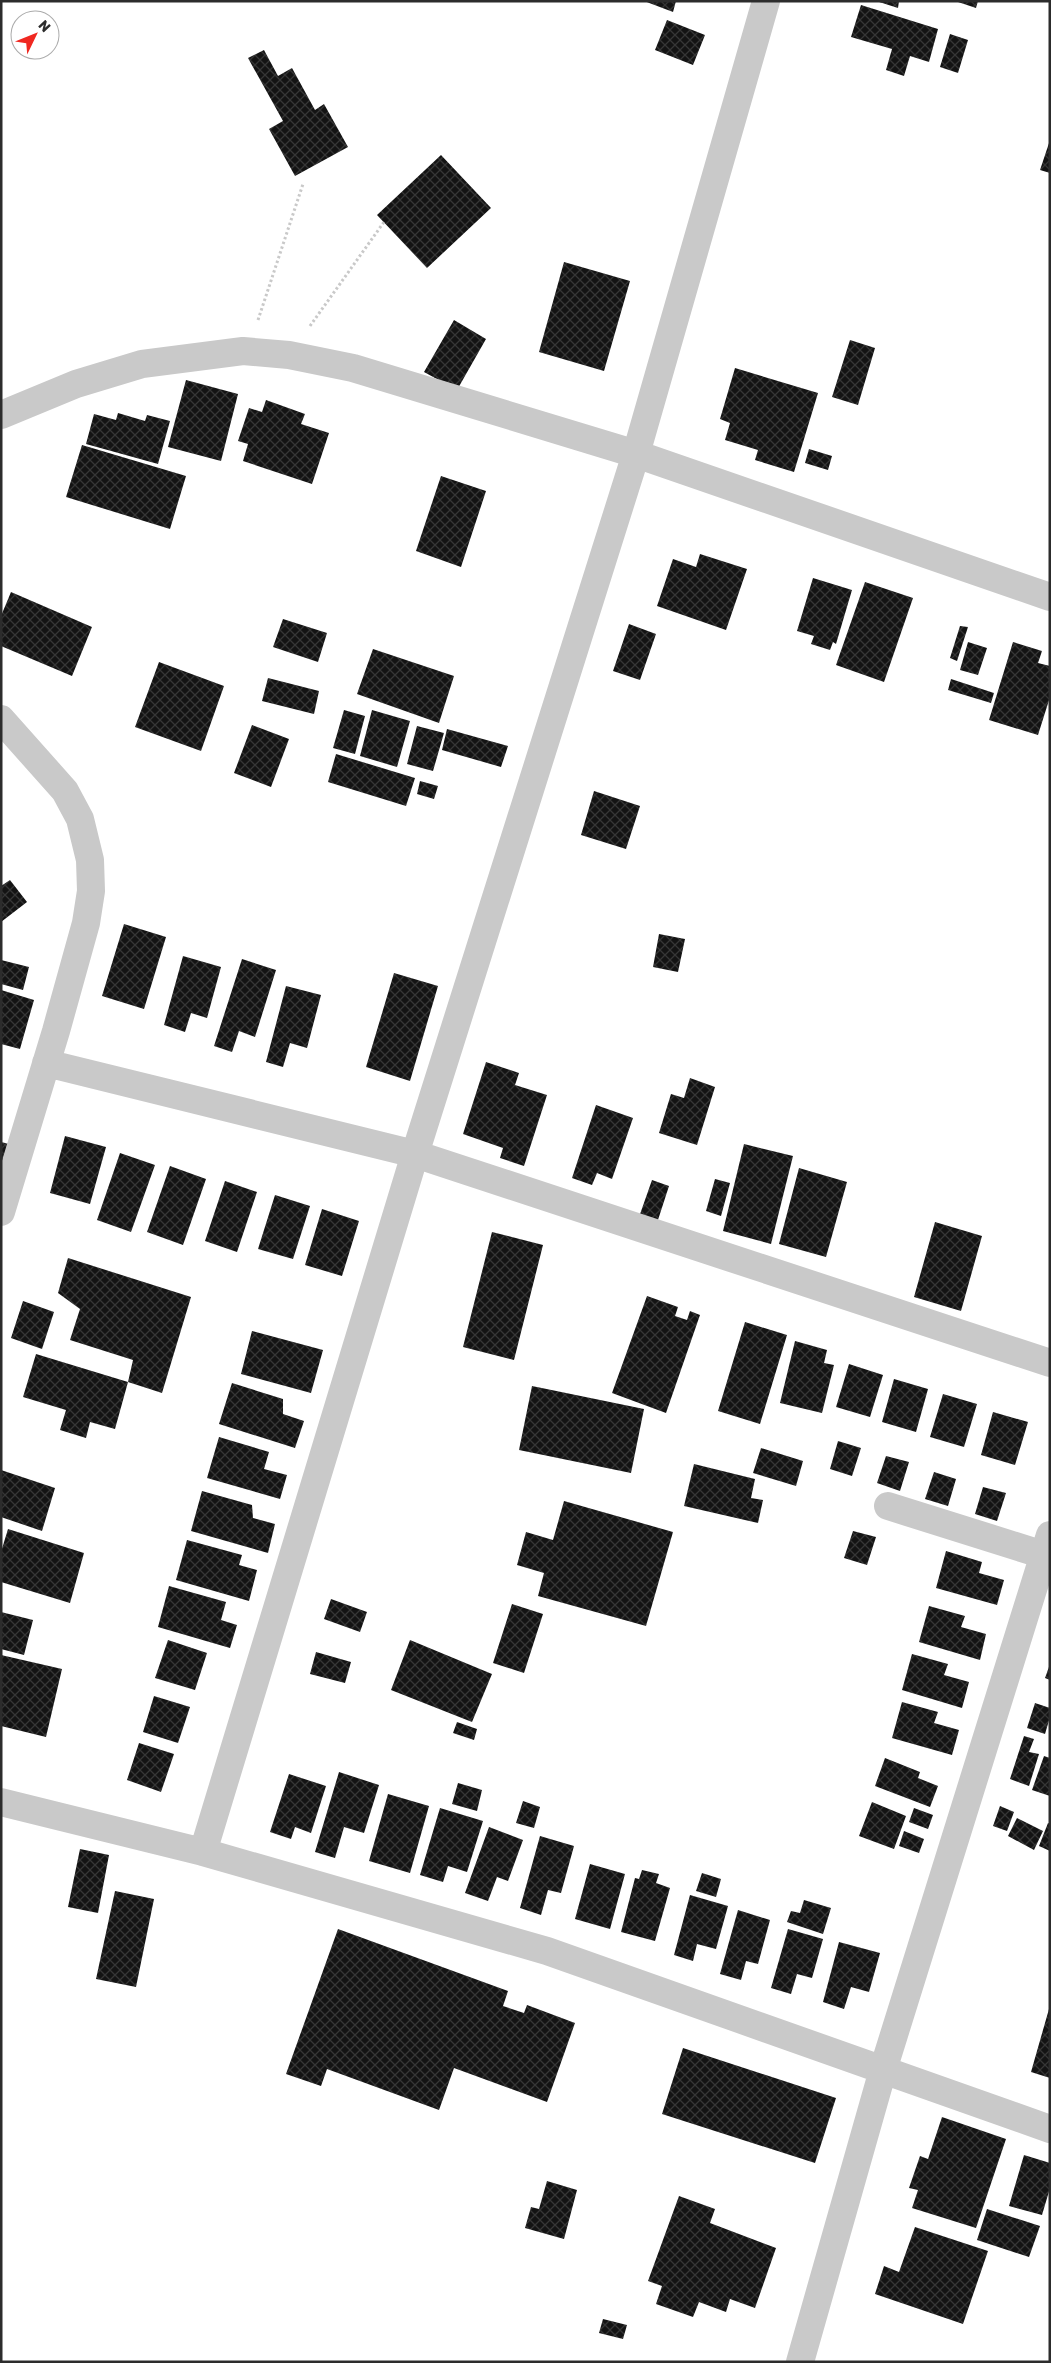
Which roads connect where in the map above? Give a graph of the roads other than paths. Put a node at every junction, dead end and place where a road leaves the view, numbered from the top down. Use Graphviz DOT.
graph roads {
  1 [pos="766,1"];
  2 [pos="1,414"];
  3 [pos="636,454"];
  4 [pos="1050,597"];
  5 [pos="1,720"];
  6 [pos="46,1063"];
  7 [pos="415,1154"];
  8 [pos="1,1212"];
  9 [pos="1050,1363"];
  10 [pos="888,1506"];
  11 [pos="1047,1545"];
  12 [pos="1,1802"];
  13 [pos="203,1852"];
  14 [pos="884,2070"];
  15 [pos="1050,2129"];
  16 [pos="800,2362"];
  1 -- 3 [label="street"];
  2 -- 3 [label="street"];
  3 -- 4 [label="street"];
  3 -- 7 [label="street"];
  5 -- 6 [label="street"];
  6 -- 7 [label="street"];
  6 -- 8 [label="street"];
  7 -- 9 [label="street"];
  7 -- 13 [label="street"];
  10 -- 11 [label="street"];
  11 -- 14 [label="street"];
  12 -- 13 [label="street"];
  13 -- 14 [label="street"];
  14 -- 15 [label="street"];
  14 -- 16 [label="street"];
}
